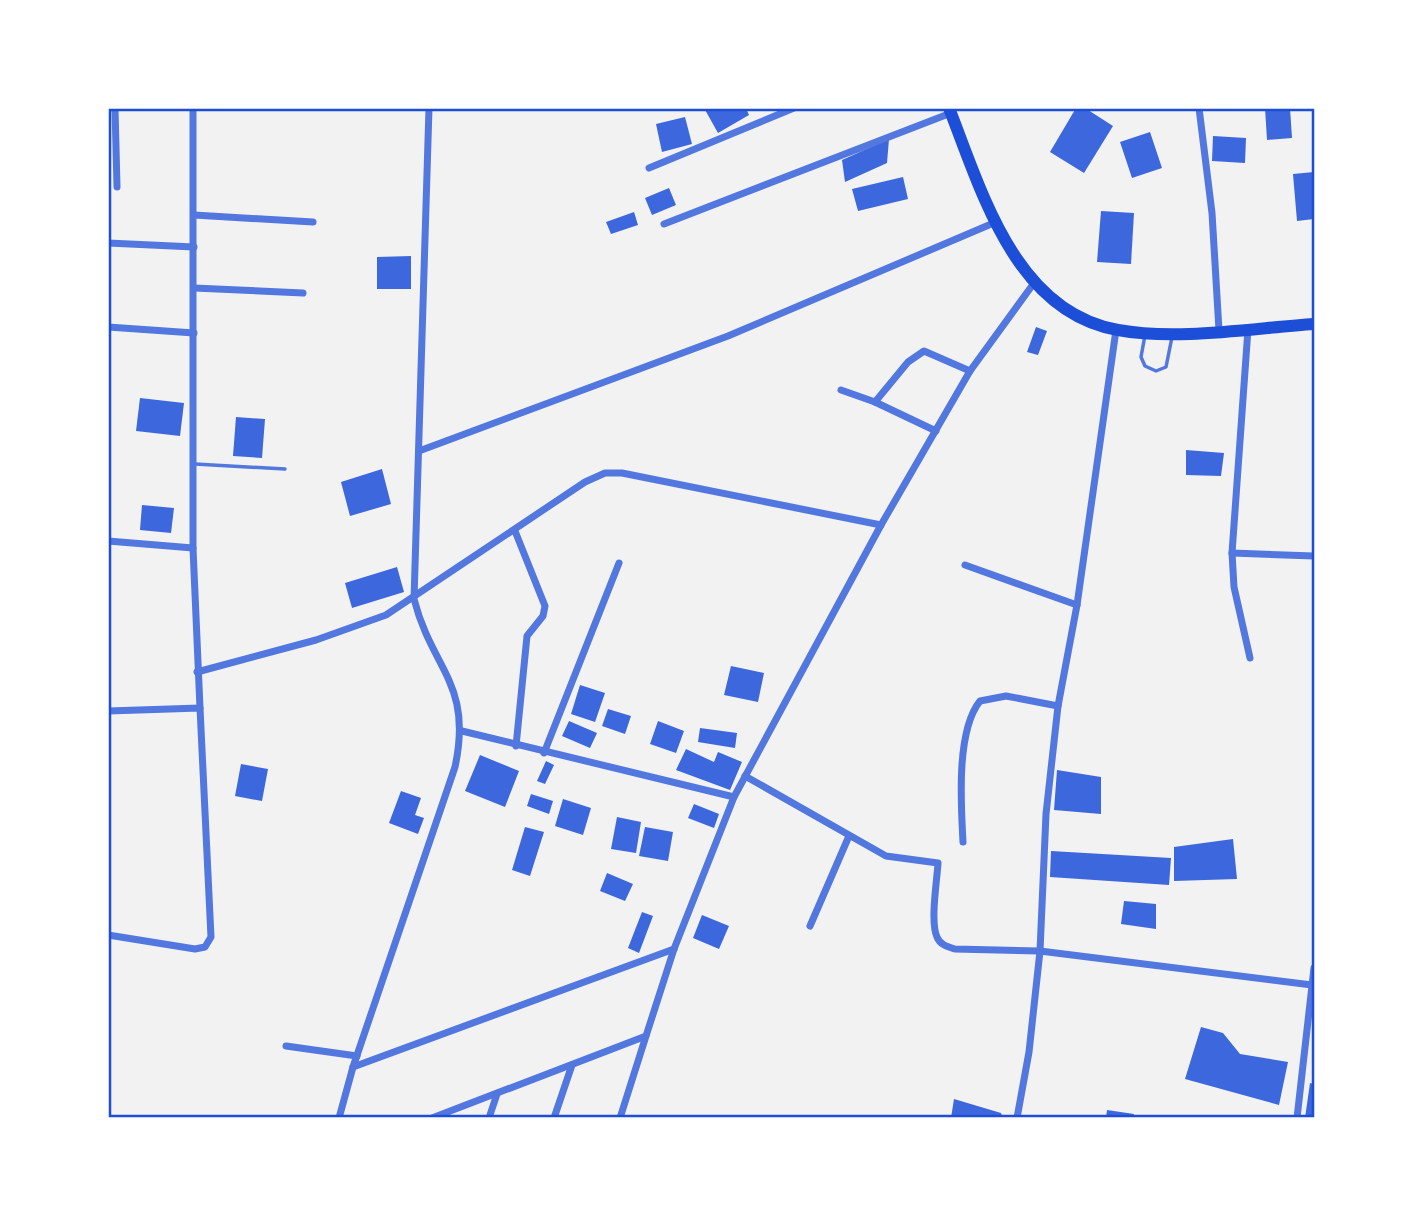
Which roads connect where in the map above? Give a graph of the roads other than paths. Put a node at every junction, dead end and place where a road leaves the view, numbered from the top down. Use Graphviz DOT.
graph roads {
  1 [pos="115,108"];
  2 [pos="193,108"];
  3 [pos="429,108"];
  4 [pos="794,108"];
  5 [pos="1199,108"];
  6 [pos="950,111"];
  7 [pos="649,168"];
  8 [pos="117,187"];
  9 [pos="194,215"];
  10 [pos="313,222"];
  11 [pos="996,222"];
  12 [pos="664,224"];
  13 [pos="108,243"];
  14 [pos="194,247"];
  15 [pos="1034,283"];
  16 [pos="194,288"];
  17 [pos="303,293"];
  18 [pos="1314,324"];
  19 [pos="108,327"];
  20 [pos="1248,328"];
  21 [pos="1116,330"];
  22 [pos="1219,330"];
  23 [pos="194,333"];
  24 [pos="1145,333"];
  25 [pos="1173,334"];
  26 [pos="970,372"];
  27 [pos="841,390"];
  28 [pos="875,402"];
  29 [pos="936,431"];
  30 [pos="419,451"];
  31 [pos="193,464"];
  32 [pos="285,469"];
  33 [pos="881,525"];
  34 [pos="515,531"];
  35 [pos="108,541"];
  36 [pos="193,548"];
  37 [pos="1232,553"];
  38 [pos="1314,556"];
  39 [pos="619,563"];
  40 [pos="965,565"];
  41 [pos="414,598"];
  42 [pos="1077,605"];
  43 [pos="1250,659"];
  44 [pos="197,672"];
  45 [pos="1058,706"];
  46 [pos="200,708"];
  47 [pos="108,711"];
  48 [pos="462,731"];
  49 [pos="516,746"];
  50 [pos="544,753"];
  51 [pos="745,776"];
  52 [pos="734,797"];
  53 [pos="849,836"];
  54 [pos="963,842"];
  55 [pos="810,926"];
  56 [pos="108,935"];
  57 [pos="674,949"];
  58 [pos="1040,951"];
  59 [pos="1314,968"];
  60 [pos="1312,985"];
  61 [pos="646,1036"];
  62 [pos="286,1046"];
  63 [pos="357,1056"];
  64 [pos="572,1065"];
  65 [pos="353,1067"];
  66 [pos="497,1094"];
  67 [pos="339,1118"];
  68 [pos="432,1118"];
  69 [pos="489,1118"];
  70 [pos="554,1118"];
  71 [pos="620,1118"];
  72 [pos="1017,1118"];
  73 [pos="1297,1118"];
  1 -- 8 [label="street"];
  2 -- 9 [label="street"];
  3 -- 30 [label="street"];
  4 -- 7 [label="street"];
  5 -- 22 [label="street"];
  6 -- 11 [label="highway"];
  6 -- 12 [label="street"];
  9 -- 10 [label="street"];
  9 -- 14 [label="street"];
  11 -- 15 [label="highway"];
  11 -- 30 [label="street"];
  13 -- 14 [label="street"];
  14 -- 16 [label="street"];
  15 -- 21 [label="highway"];
  15 -- 26 [label="street"];
  16 -- 17 [label="street"];
  16 -- 23 [label="street"];
  18 -- 20 [label="highway"];
  19 -- 23 [label="street"];
  20 -- 22 [label="highway"];
  20 -- 37 [label="street"];
  21 -- 24 [label="highway"];
  21 -- 42 [label="street"];
  22 -- 25 [label="highway"];
  23 -- 31 [label="street"];
  24 -- 25 [label="highway"];
  24 -- 25 [label="lane"];
  26 -- 28 [label="street"];
  26 -- 29 [label="street"];
  27 -- 28 [label="street"];
  28 -- 29 [label="street"];
  29 -- 33 [label="street"];
  30 -- 41 [label="street"];
  31 -- 32 [label="lane"];
  31 -- 36 [label="street"];
  33 -- 34 [label="street"];
  33 -- 51 [label="street"];
  34 -- 41 [label="street"];
  34 -- 49 [label="street"];
  35 -- 36 [label="street"];
  36 -- 44 [label="street"];
  37 -- 38 [label="street"];
  37 -- 43 [label="street"];
  39 -- 50 [label="street"];
  40 -- 42 [label="street"];
  41 -- 44 [label="street"];
  41 -- 48 [label="street"];
  42 -- 45 [label="street"];
  44 -- 46 [label="street"];
  45 -- 54 [label="street"];
  45 -- 58 [label="street"];
  46 -- 47 [label="street"];
  46 -- 56 [label="street"];
  48 -- 49 [label="street"];
  48 -- 63 [label="street"];
  49 -- 50 [label="street"];
  50 -- 52 [label="street"];
  51 -- 52 [label="street"];
  51 -- 53 [label="street"];
  52 -- 57 [label="street"];
  53 -- 55 [label="street"];
  53 -- 58 [label="street"];
  57 -- 61 [label="street"];
  57 -- 65 [label="street"];
  58 -- 60 [label="street"];
  58 -- 72 [label="street"];
  59 -- 60 [label="street"];
  60 -- 73 [label="street"];
  61 -- 64 [label="street"];
  61 -- 71 [label="street"];
  62 -- 63 [label="street"];
  63 -- 65 [label="street"];
  64 -- 66 [label="street"];
  64 -- 70 [label="street"];
  65 -- 67 [label="street"];
  66 -- 68 [label="street"];
  66 -- 69 [label="street"];
}
